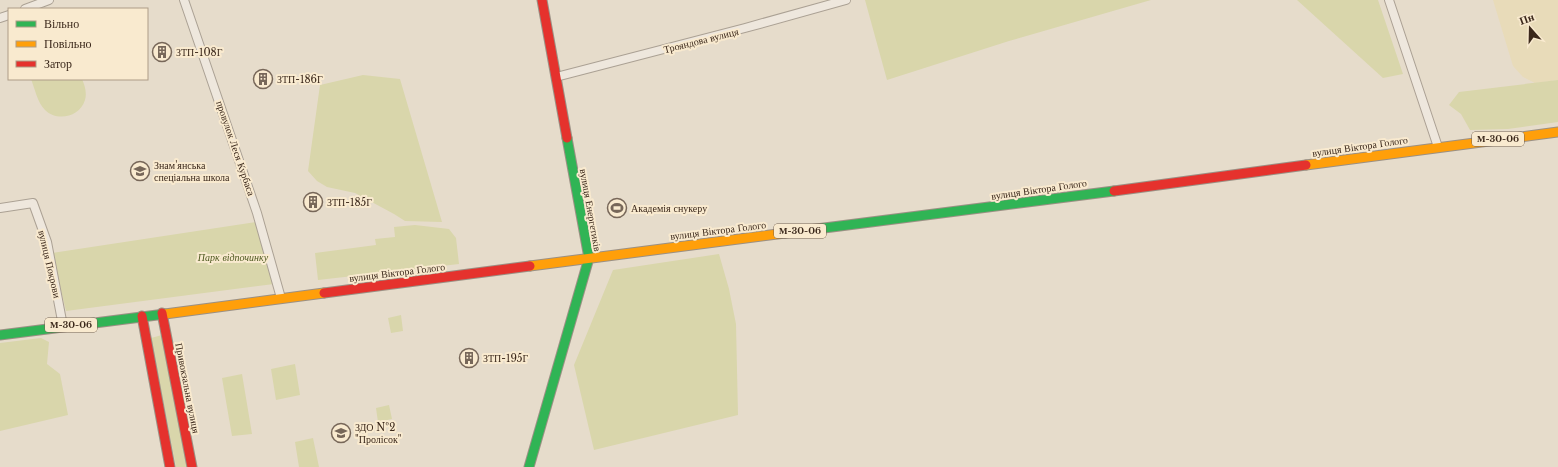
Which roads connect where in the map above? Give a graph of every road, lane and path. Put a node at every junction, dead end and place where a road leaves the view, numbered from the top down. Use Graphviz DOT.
graph roads {
  1 [pos="49,0"];
  2 [pos="184,0"];
  3 [pos="542,0"];
  4 [pos="846,0"];
  5 [pos="1389,0"];
  6 [pos="28,8"];
  7 [pos="556,77"];
  8 [pos="1558,132"];
  9 [pos="1438,147"];
  10 [pos="0,208"];
  11 [pos="589,258"];
  12 [pos="281,298"];
  13 [pos="162,313"];
  14 [pos="142,316"];
  15 [pos="63,326"];
  16 [pos="0,335"];
  17 [pos="170,467"];
  18 [pos="192,467"];
  19 [pos="528,467"];
  1 -- 6 [label="street"];
  2 -- 12 [label="street, провулок Леся Курбаса"];
  3 -- 7 [label="main road, вулиця Енергетиків"];
  4 -- 7 [label="street, Трояндова вулиця"];
  5 -- 9 [label="street"];
  7 -- 11 [label="main road, вулиця Енергетиків"];
  8 -- 9 [label="main road, М-30-06"];
  9 -- 11 [label="main road, вулиця Віктора Голого / М-30-06"];
  10 -- 15 [label="street, вулиця Покрови"];
  11 -- 12 [label="main road, вулиця Віктора Голого / М-30-06"];
  11 -- 19 [label="main road, вулиця Енергетиків"];
  12 -- 13 [label="main road, вулиця Віктора Голого / М-30-06"];
  13 -- 14 [label="main road, вулиця Віктора Голого / М-30-06"];
  13 -- 18 [label="main road, Привокзальна вулиця"];
  14 -- 15 [label="main road, вулиця Віктора Голого / М-30-06"];
  14 -- 17 [label="main road"];
  15 -- 16 [label="main road, вулиця Віктора Голого / М-30-06"];
}
